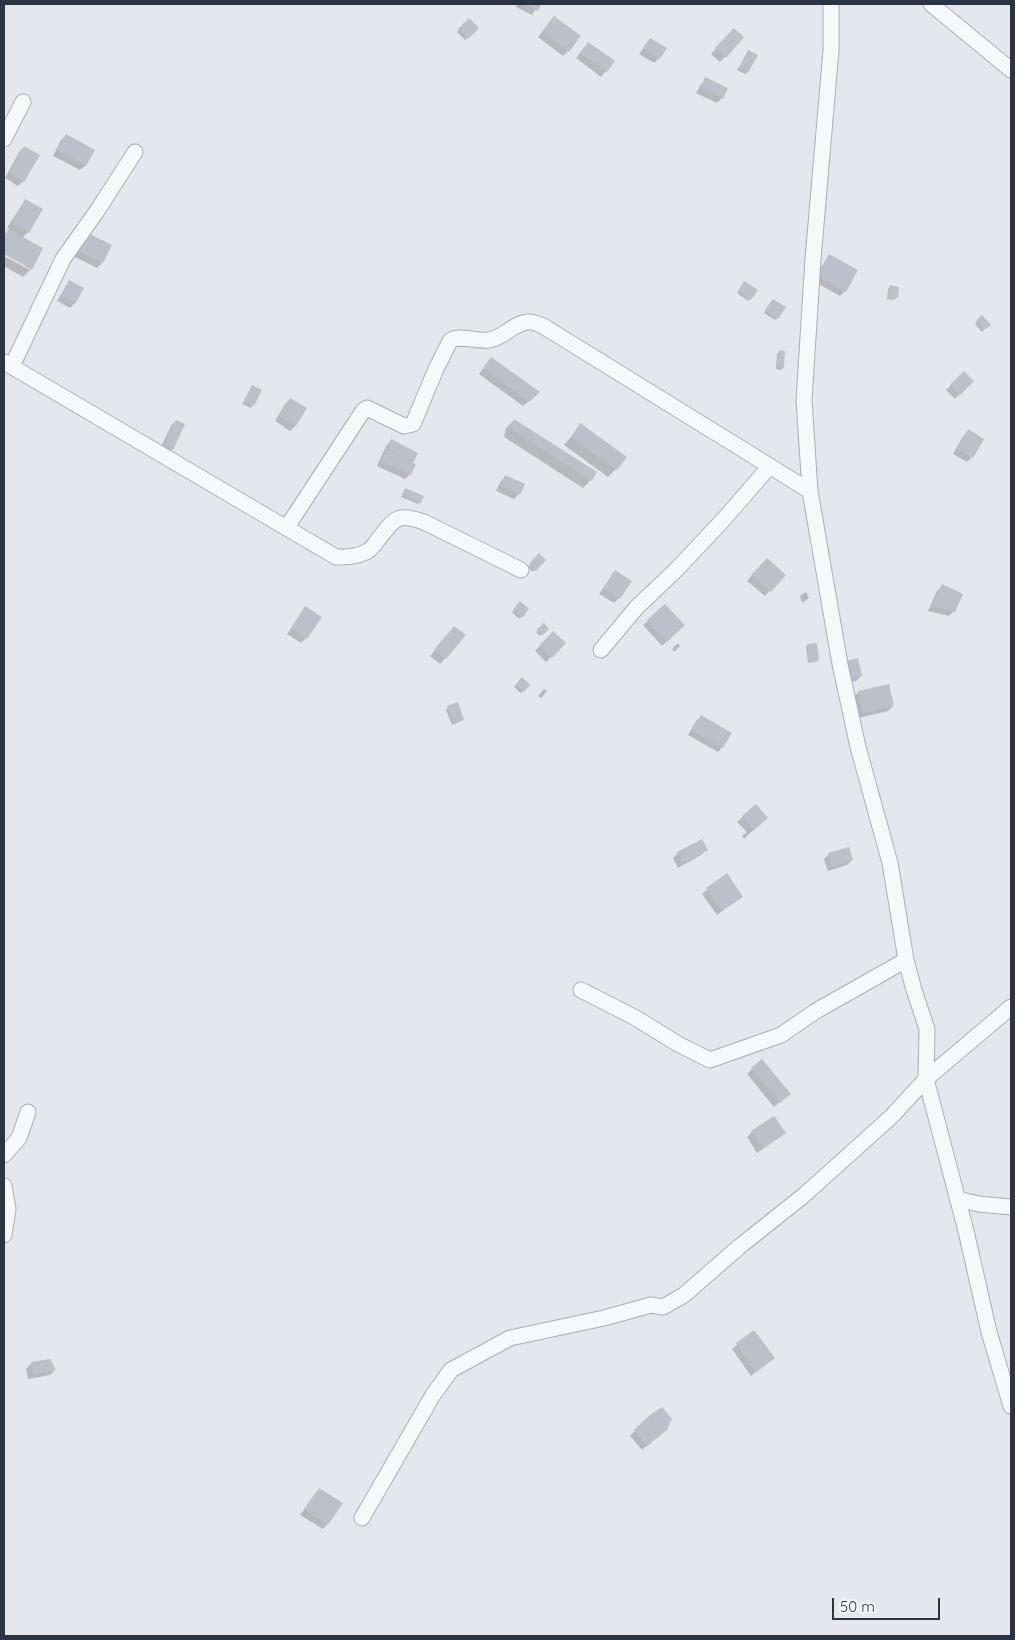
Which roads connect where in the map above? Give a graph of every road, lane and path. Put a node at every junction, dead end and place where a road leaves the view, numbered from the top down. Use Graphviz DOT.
graph roads {
  1 [pos="831,4"];
  2 [pos="931,4"];
  3 [pos="1011,70"];
  4 [pos="24,102"];
  5 [pos="4,139"];
  6 [pos="135,152"];
  7 [pos="8,364"];
  8 [pos="770,466"];
  9 [pos="810,491"];
  10 [pos="287,527"];
  11 [pos="521,570"];
  12 [pos="601,650"];
  13 [pos="906,960"];
  14 [pos="582,990"];
  15 [pos="1011,1007"];
  16 [pos="926,1079"];
  17 [pos="28,1112"];
  18 [pos="4,1155"];
  19 [pos="4,1186"];
  20 [pos="957,1199"];
  21 [pos="1011,1207"];
  22 [pos="4,1235"];
  23 [pos="1011,1406"];
  24 [pos="362,1518"];
  1 -- 9 [label="street"];
  2 -- 3 [label="street"];
  4 -- 5 [label="street"];
  6 -- 7 [label="street"];
  7 -- 10 [label="street"];
  8 -- 9 [label="street"];
  8 -- 10 [label="street"];
  8 -- 12 [label="street"];
  9 -- 13 [label="street"];
  10 -- 11 [label="street"];
  13 -- 14 [label="street"];
  13 -- 16 [label="street"];
  15 -- 16 [label="street"];
  16 -- 20 [label="street"];
  16 -- 24 [label="street"];
  17 -- 18 [label="street"];
  19 -- 22 [label="street"];
  20 -- 21 [label="street"];
  20 -- 23 [label="street"];
}
